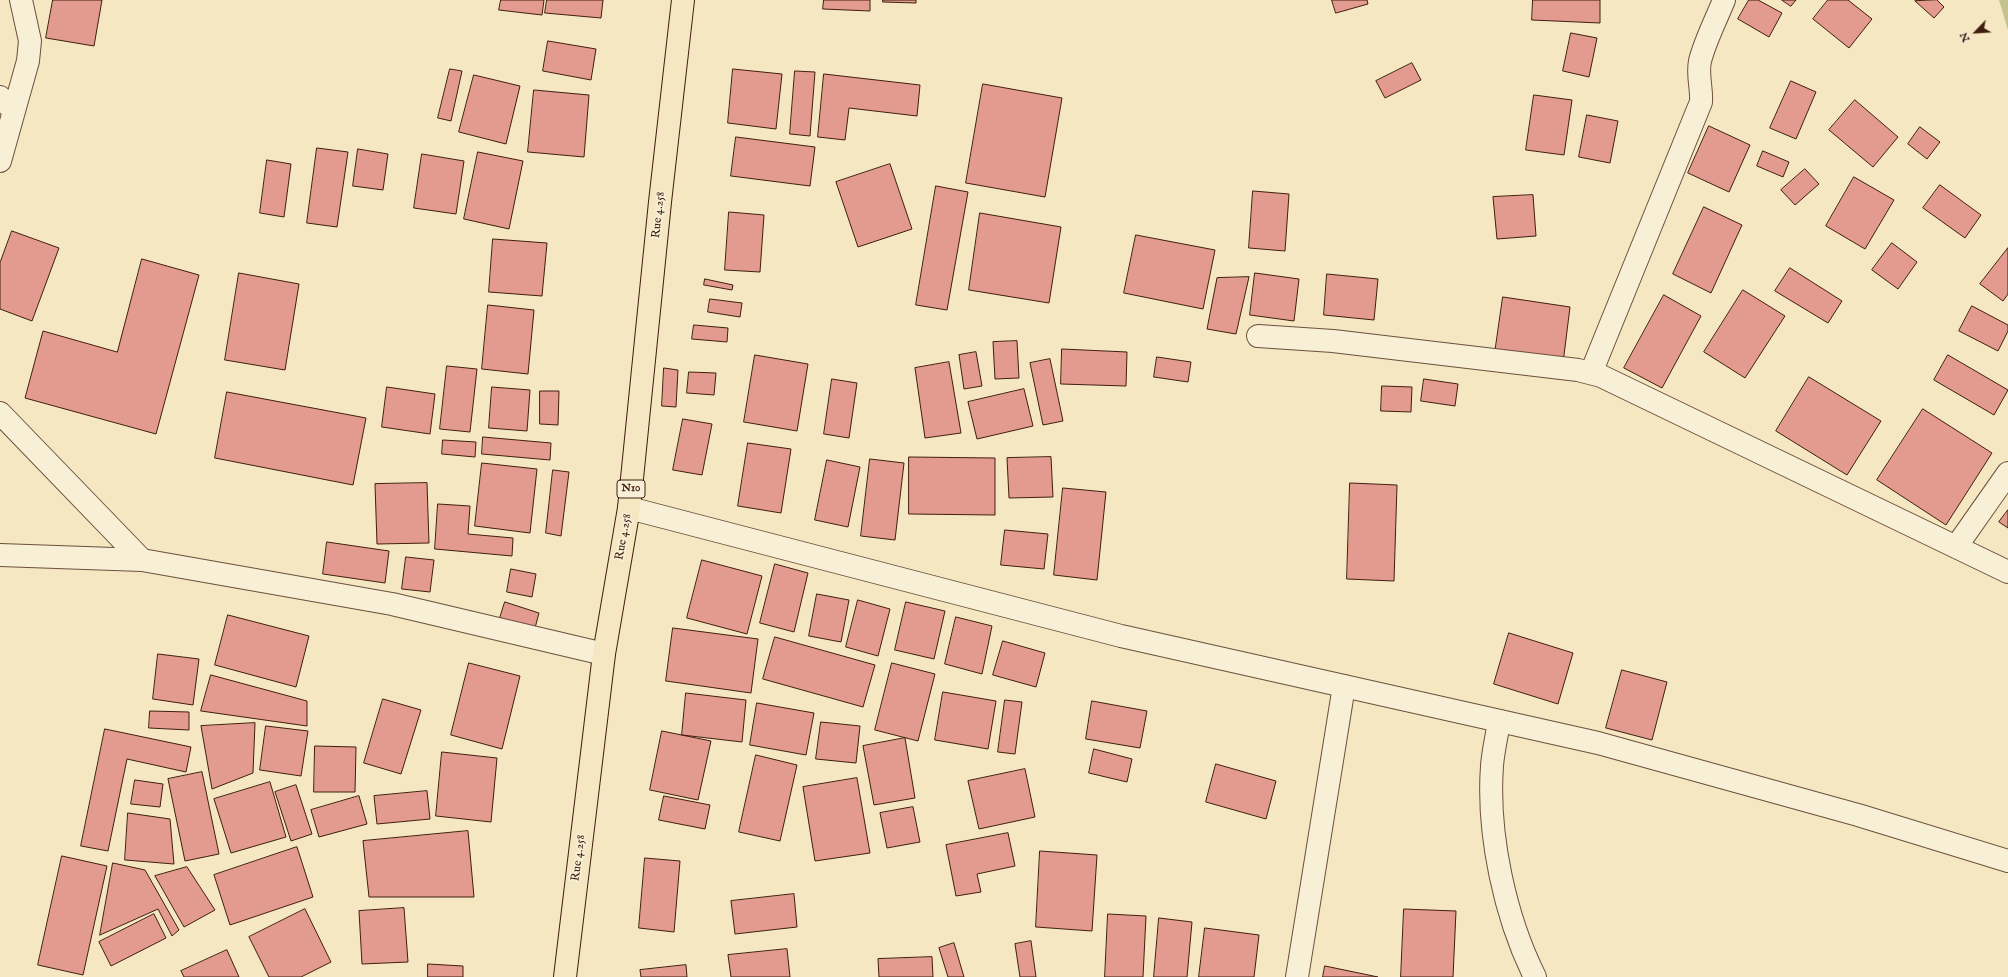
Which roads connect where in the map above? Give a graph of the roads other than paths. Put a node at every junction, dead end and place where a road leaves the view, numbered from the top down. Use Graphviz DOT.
graph roads {
  1 [pos="21,0"];
  2 [pos="683,0"];
  3 [pos="1724,0"];
  4 [pos="7,104"];
  5 [pos="0,161"];
  6 [pos="1258,336"];
  7 [pos="1591,373"];
  8 [pos="0,414"];
  9 [pos="2008,473"];
  10 [pos="629,508"];
  11 [pos="1956,547"];
  12 [pos="0,554"];
  13 [pos="142,560"];
  14 [pos="2008,572"];
  15 [pos="604,654"];
  16 [pos="1344,686"];
  17 [pos="1499,721"];
  18 [pos="2008,861"];
  19 [pos="565,977"];
  20 [pos="1297,977"];
  21 [pos="1534,977"];
  1 -- 4 [label="street"];
  2 -- 10 [label="highway, Rue 4.258 / N10"];
  3 -- 7 [label="street"];
  4 -- 5 [label="street"];
  6 -- 7 [label="street"];
  7 -- 11 [label="street"];
  8 -- 13 [label="street"];
  9 -- 11 [label="street"];
  10 -- 15 [label="highway, Rue 4.258 / N10"];
  10 -- 16 [label="street"];
  11 -- 14 [label="street"];
  12 -- 13 [label="street"];
  13 -- 15 [label="street"];
  15 -- 19 [label="highway, Rue 4.258 / N10"];
  16 -- 17 [label="street"];
  16 -- 20 [label="street"];
  17 -- 18 [label="street"];
  17 -- 21 [label="street"];
}
